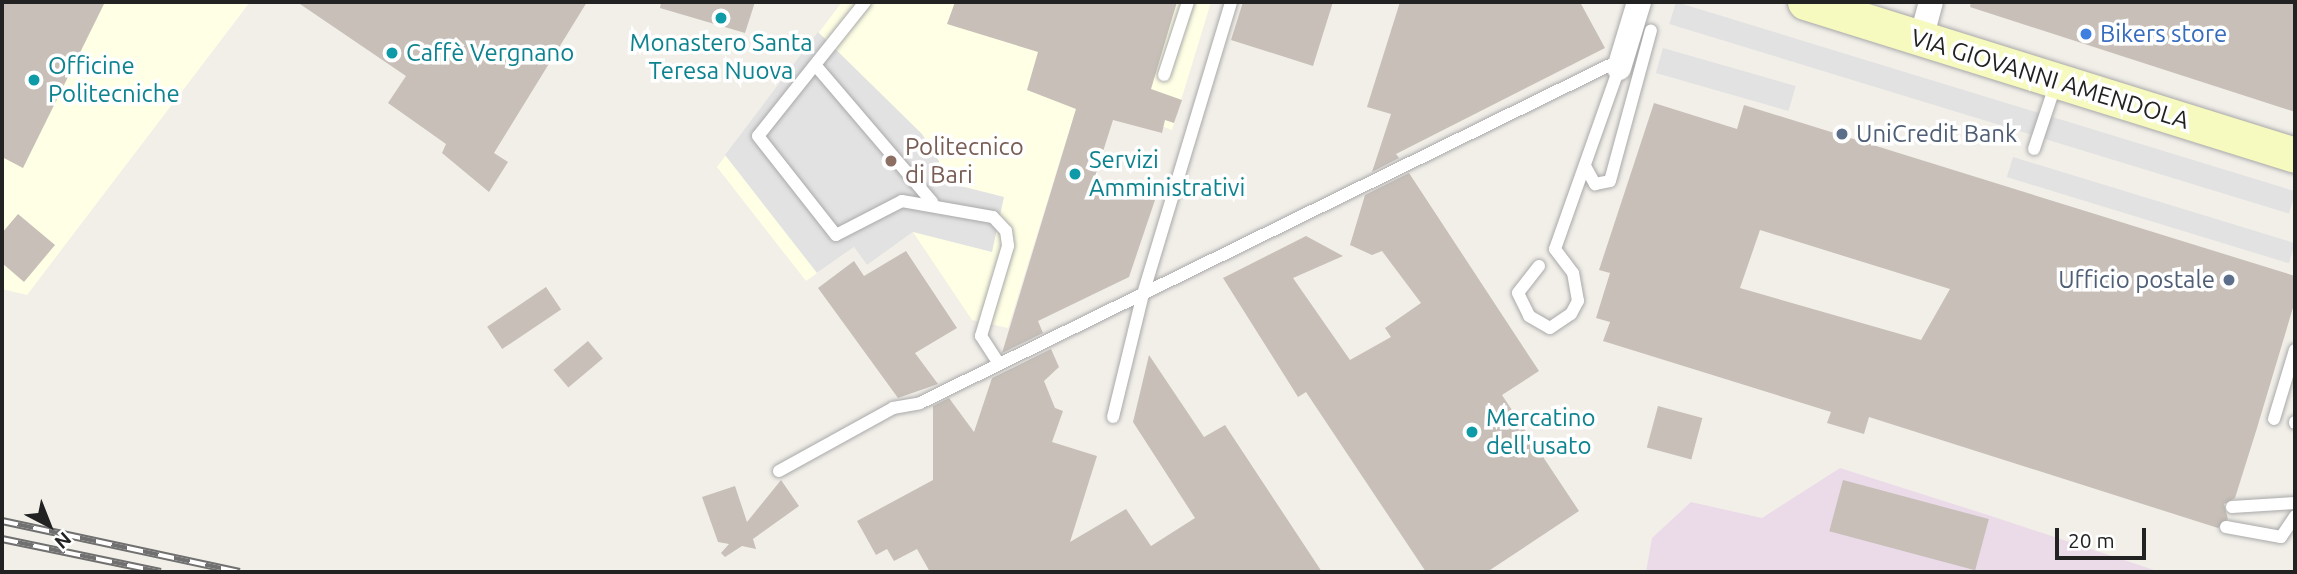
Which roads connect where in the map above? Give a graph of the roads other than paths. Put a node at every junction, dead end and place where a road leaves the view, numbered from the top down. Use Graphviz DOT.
graph roads {
  1 [pos="864,2"];
  2 [pos="1188,2"];
  3 [pos="1231,2"];
  4 [pos="1639,2"];
  5 [pos="1805,2"];
  6 [pos="1931,2"];
  7 [pos="1651,30"];
  8 [pos="1921,39"];
  9 [pos="1621,63"];
  10 [pos="816,66"];
  11 [pos="1164,75"];
  12 [pos="2057,81"];
  13 [pos="2034,149"];
  14 [pos="2295,155"];
  15 [pos="1585,166"];
  16 [pos="932,202"];
  17 [pos="1539,266"];
  18 [pos="1143,294"];
  19 [pos="2295,350"];
  20 [pos="999,364"];
  21 [pos="1113,417"];
  22 [pos="2274,419"];
  23 [pos="779,471"];
  24 [pos="2295,503"];
  25 [pos="2232,507"];
  26 [pos="2295,516"];
  27 [pos="2226,527"];
  1 -- 10 [label="lane"];
  2 -- 11 [label="lane"];
  3 -- 18 [label="lane"];
  4 -- 9 [label="street"];
  5 -- 8 [label="main road, VIA GIOVANNI AMENDOLA"];
  6 -- 8 [label="street"];
  7 -- 15 [label="lane"];
  8 -- 12 [label="main road, VIA GIOVANNI AMENDOLA"];
  9 -- 15 [label="lane"];
  9 -- 18 [label="lane"];
  10 -- 16 [label="lane"];
  10 -- 16 [label="lane"];
  12 -- 13 [label="lane"];
  12 -- 14 [label="main road, VIA GIOVANNI AMENDOLA"];
  15 -- 17 [label="lane"];
  16 -- 20 [label="lane"];
  18 -- 20 [label="lane"];
  18 -- 21 [label="lane"];
  19 -- 22 [label="lane"];
  20 -- 23 [label="lane"];
  24 -- 25 [label="lane"];
  26 -- 27 [label="lane"];
}
